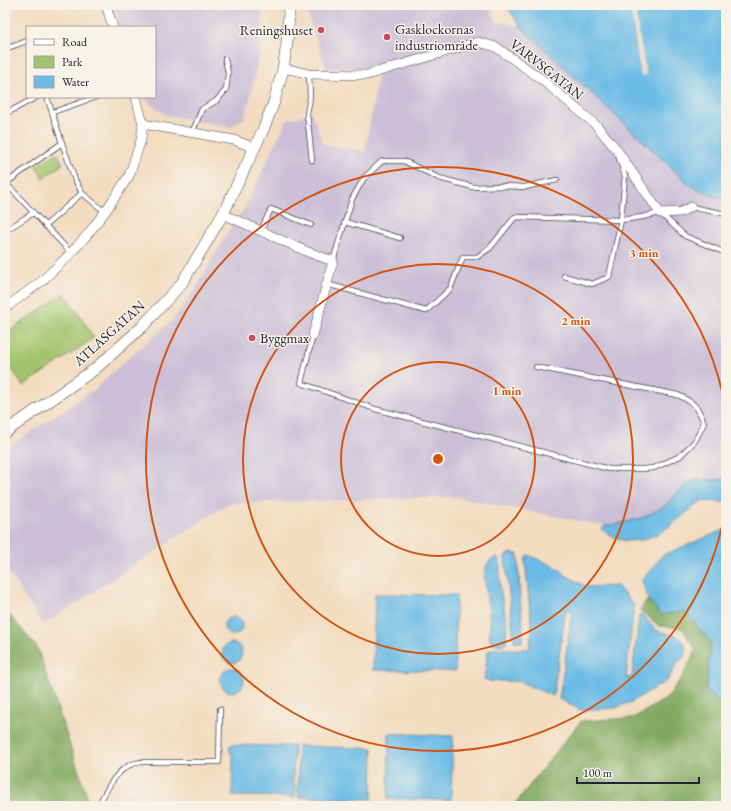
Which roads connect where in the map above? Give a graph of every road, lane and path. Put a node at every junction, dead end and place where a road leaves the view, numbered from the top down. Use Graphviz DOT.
graph roads {
  1 [pos="106,5"];
  2 [pos="288,5"];
  3 [pos="113,26"];
  4 [pos="26,41"];
  5 [pos="5,49"];
  6 [pos="225,59"];
  7 [pos="283,69"];
  8 [pos="309,74"];
  9 [pos="35,98"];
  10 [pos="47,98"];
  11 [pos="93,98"];
  12 [pos="136,98"];
  13 [pos="52,112"];
  14 [pos="5,114"];
  15 [pos="143,124"];
  16 [pos="192,133"];
  17 [pos="62,143"];
  18 [pos="255,148"];
  19 [pos="617,150"];
  20 [pos="312,160"];
  21 [pos="557,180"];
  22 [pos="5,183"];
  23 [pos="82,192"];
  24 [pos="691,207"];
  25 [pos="105,212"];
  26 [pos="33,213"];
  27 [pos="660,213"];
  28 [pos="223,214"];
  29 [pos="726,214"];
  30 [pos="621,220"];
  31 [pos="345,222"];
  32 [pos="311,225"];
  33 [pos="45,226"];
  34 [pos="261,230"];
  35 [pos="5,231"];
  36 [pos="400,238"];
  37 [pos="71,253"];
  38 [pos="726,253"];
  39 [pos="333,261"];
  40 [pos="564,276"];
  41 [pos="326,284"];
  42 [pos="5,308"];
  43 [pos="313,335"];
  44 [pos="536,367"];
  45 [pos="5,432"];
  46 [pos="220,709"];
  47 [pos="98,806"];
  1 -- 3 [label="street"];
  2 -- 7 [label="street, ATLASGATAN"];
  4 -- 5 [label="lane"];
  6 -- 16 [label="lane"];
  7 -- 8 [label="street, VARVSGATAN"];
  7 -- 18 [label="street, ATLASGATAN"];
  8 -- 19 [label="street, VARVSGATAN"];
  8 -- 20 [label="lane"];
  9 -- 14 [label="lane"];
  10 -- 13 [label="lane"];
  11 -- 13 [label="lane"];
  12 -- 15 [label="street"];
  13 -- 17 [label="lane"];
  15 -- 16 [label="street"];
  15 -- 25 [label="street"];
  16 -- 18 [label="street"];
  17 -- 22 [label="lane"];
  17 -- 23 [label="lane"];
  18 -- 28 [label="street, ATLASGATAN"];
  19 -- 27 [label="street, VARVSGATAN"];
  19 -- 30 [label="lane"];
  21 -- 31 [label="lane"];
  22 -- 26 [label="lane"];
  23 -- 25 [label="lane"];
  23 -- 33 [label="lane"];
  24 -- 27 [label="street"];
  24 -- 29 [label="lane"];
  25 -- 37 [label="street"];
  26 -- 33 [label="lane"];
  26 -- 35 [label="lane"];
  27 -- 30 [label="lane"];
  27 -- 38 [label="lane"];
  28 -- 34 [label="street"];
  28 -- 45 [label="street, ATLASGATAN"];
  30 -- 40 [label="lane"];
  30 -- 41 [label="lane"];
  31 -- 36 [label="lane"];
  31 -- 39 [label="lane"];
  32 -- 34 [label="lane"];
  33 -- 37 [label="lane"];
  34 -- 39 [label="street"];
  37 -- 42 [label="street"];
  39 -- 41 [label="street"];
  41 -- 43 [label="street"];
  43 -- 44 [label="lane"];
  46 -- 47 [label="lane"];
}
